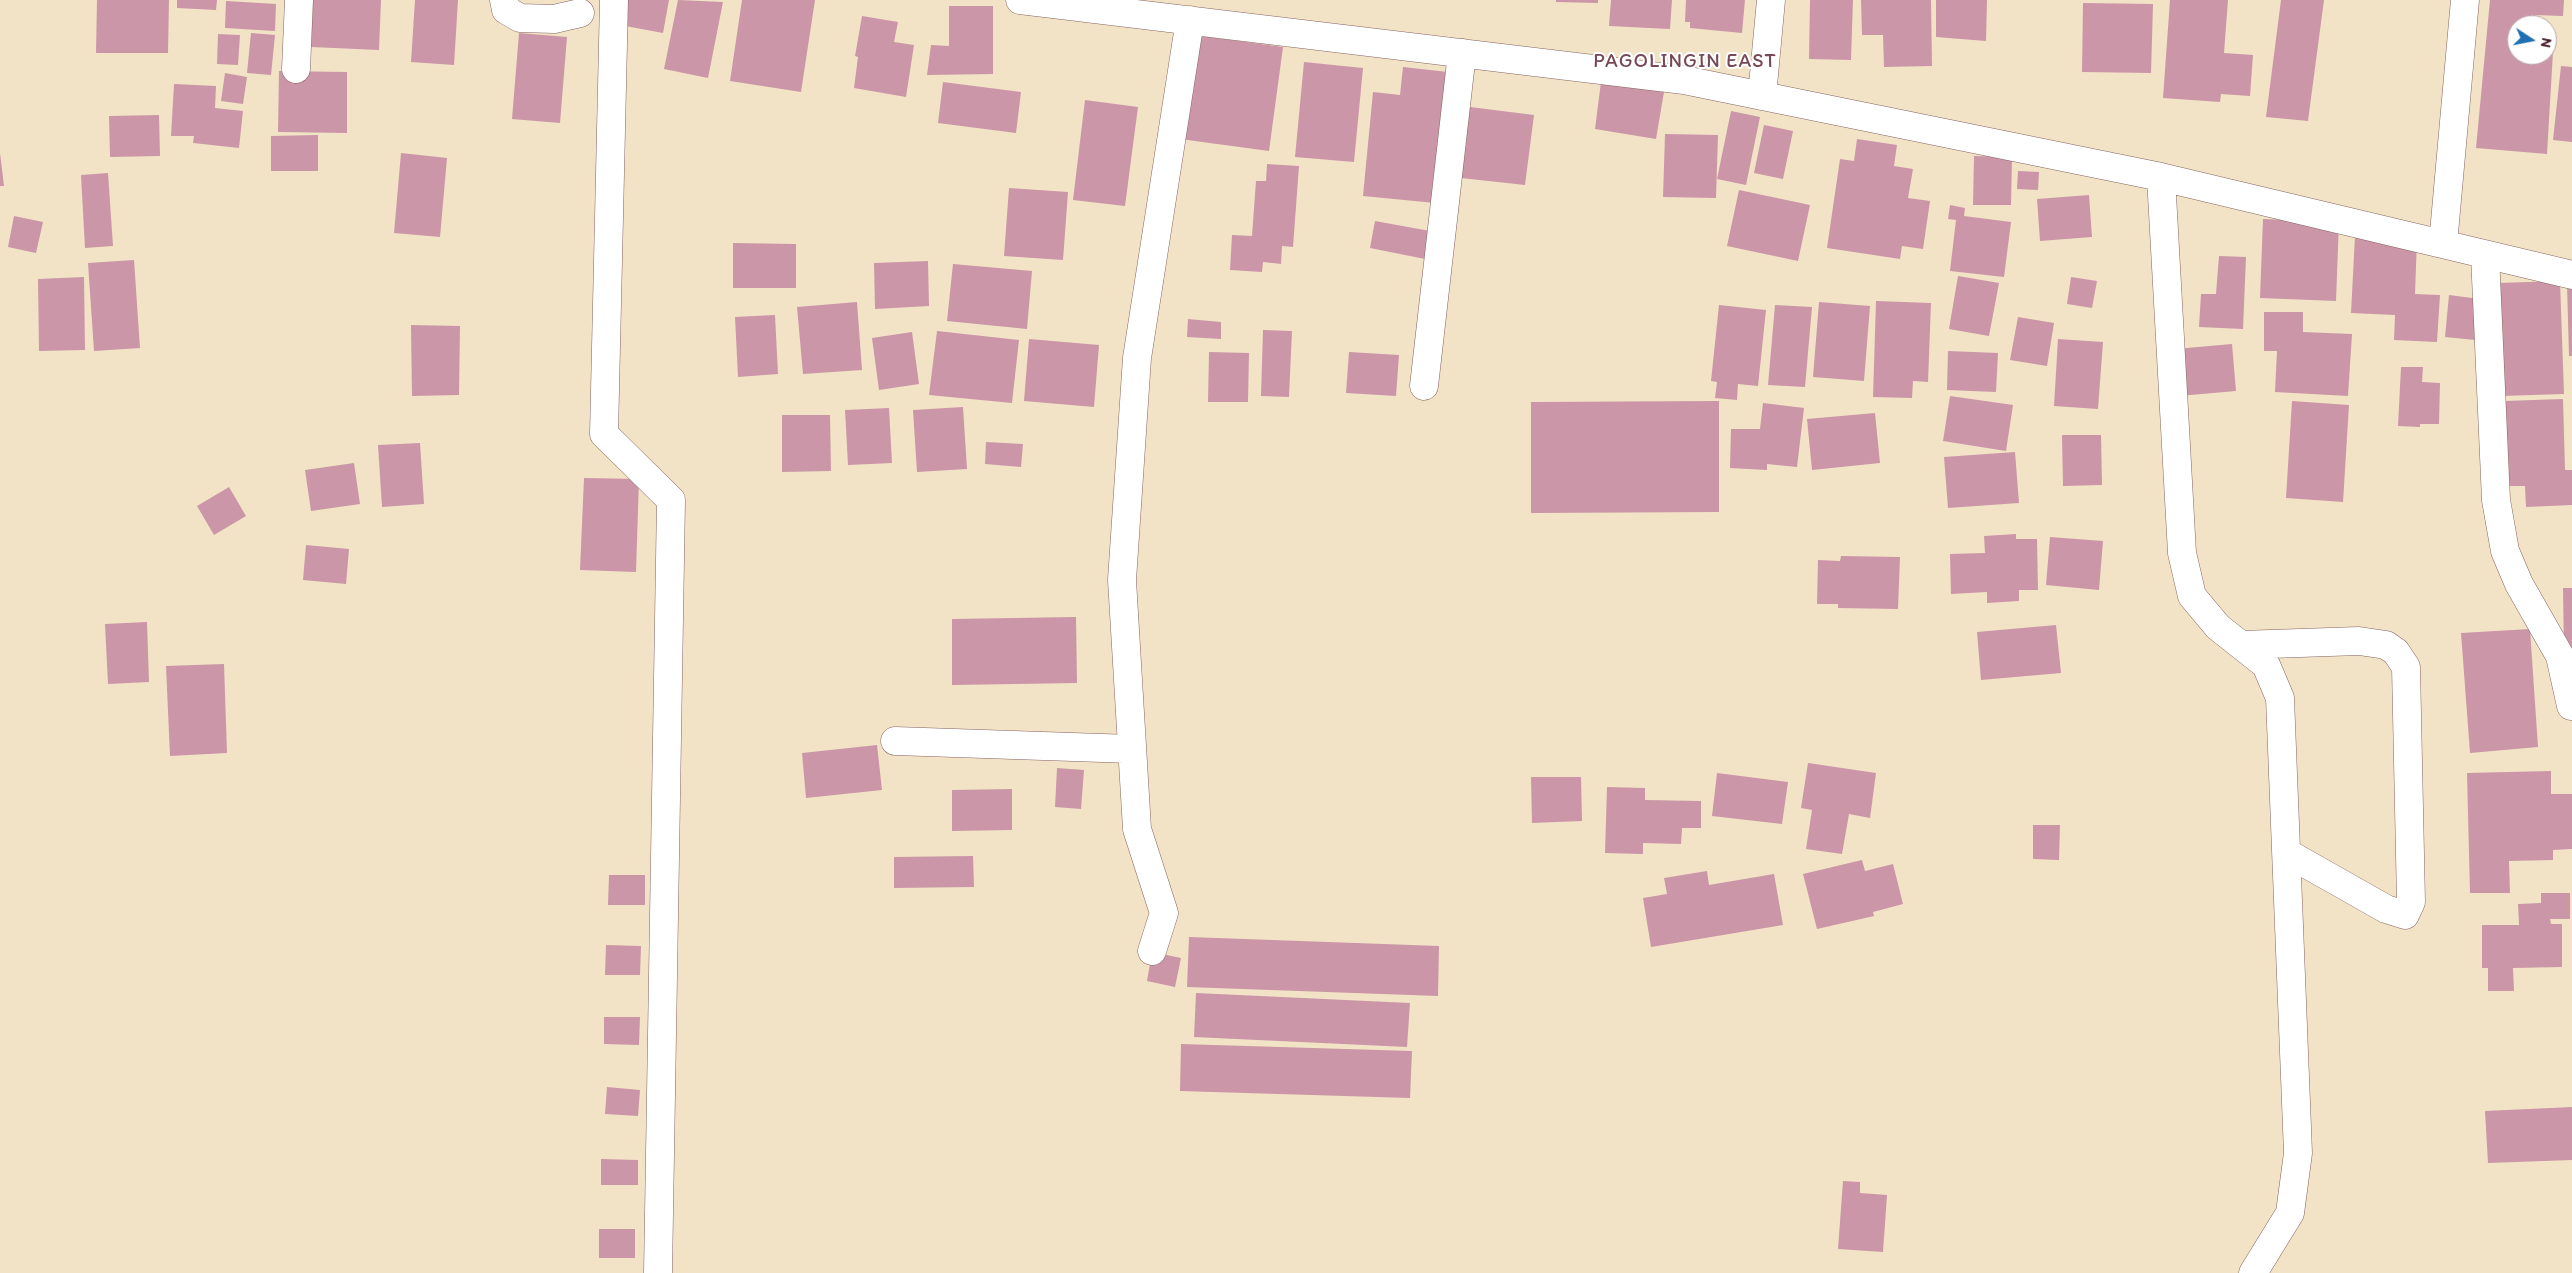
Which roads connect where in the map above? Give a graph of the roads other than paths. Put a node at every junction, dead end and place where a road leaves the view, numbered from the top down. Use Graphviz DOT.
graph roads {
  1 [pos="300,0"];
  2 [pos="504,0"];
  3 [pos="614,0"];
  4 [pos="1020,0"];
  5 [pos="1771,0"];
  6 [pos="2465,0"];
  7 [pos="1126,6"];
  8 [pos="580,13"];
  9 [pos="1190,20"];
  10 [pos="1462,53"];
  11 [pos="296,69"];
  12 [pos="1762,96"];
  13 [pos="2161,177"];
  14 [pos="2442,244"];
  15 [pos="2485,255"];
  16 [pos="2572,275"];
  17 [pos="1424,386"];
  18 [pos="2241,645"];
  19 [pos="2571,706"];
  20 [pos="895,741"];
  21 [pos="1132,749"];
  22 [pos="2287,853"];
  23 [pos="1152,950"];
  24 [pos="658,1273"];
  25 [pos="2253,1273"];
  1 -- 11 [label="street"];
  2 -- 8 [label="street"];
  3 -- 24 [label="street"];
  4 -- 7 [label="street"];
  5 -- 12 [label="street"];
  6 -- 14 [label="street"];
  7 -- 9 [label="street"];
  9 -- 10 [label="street"];
  9 -- 21 [label="street"];
  10 -- 12 [label="street"];
  10 -- 17 [label="street"];
  12 -- 13 [label="street"];
  13 -- 14 [label="street"];
  13 -- 18 [label="street"];
  14 -- 15 [label="street"];
  15 -- 16 [label="street"];
  15 -- 19 [label="street"];
  18 -- 22 [label="street"];
  18 -- 22 [label="street"];
  20 -- 21 [label="street"];
  21 -- 23 [label="street"];
  22 -- 25 [label="street"];
}
